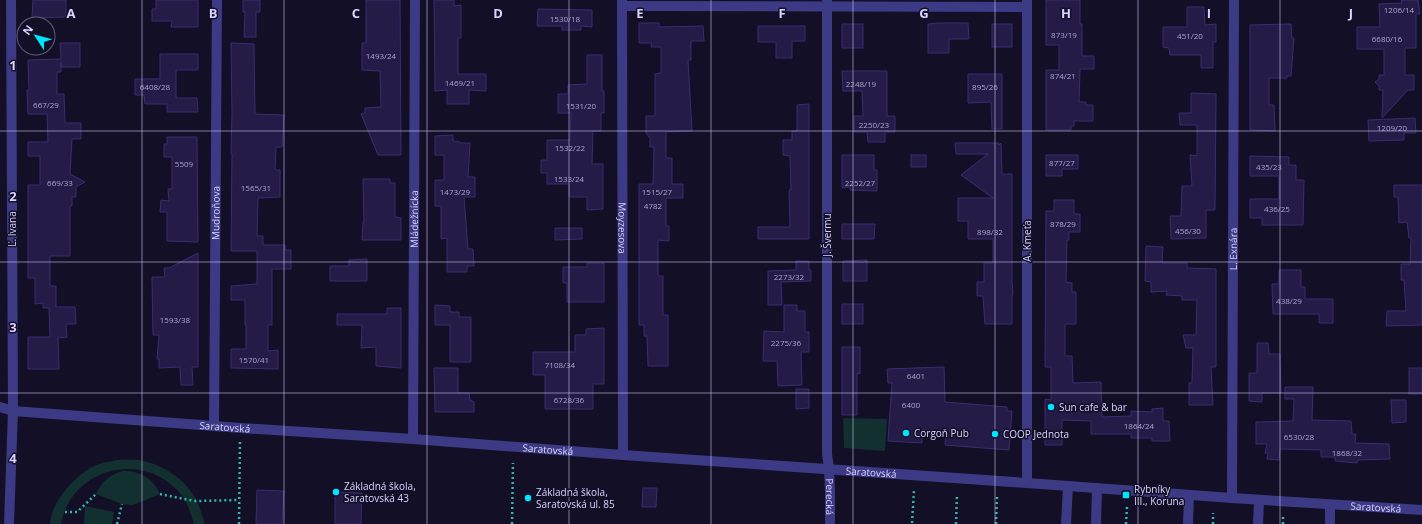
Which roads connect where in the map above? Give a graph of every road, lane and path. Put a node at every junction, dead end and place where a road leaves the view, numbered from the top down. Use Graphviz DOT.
graph roads {
  1 [pos="11,0"];
  2 [pos="217,0"];
  3 [pos="415,0"];
  4 [pos="1234,0"];
  5 [pos="622,3"];
  6 [pos="827,3"];
  7 [pos="1027,3"];
  8 [pos="0,407"];
  9 [pos="12,411"];
  10 [pos="214,426"];
  11 [pos="241,428"];
  12 [pos="413,439"];
  13 [pos="623,455"];
  14 [pos="513,463"];
  15 [pos="830,469"];
  16 [pos="1026,483"];
  17 [pos="1068,486"];
  18 [pos="1097,488"];
  19 [pos="914,490"];
  20 [pos="96,494"];
  21 [pos="160,494"];
  22 [pos="957,494"];
  23 [pos="1189,495"];
  24 [pos="997,497"];
  25 [pos="1232,498"];
  26 [pos="239,500"];
  27 [pos="1259,500"];
  28 [pos="122,504"];
  29 [pos="1330,504"];
  30 [pos="1127,507"];
  31 [pos="1422,510"];
  32 [pos="65,512"];
  33 [pos="1213,513"];
  34 [pos="1284,517"];
  35 [pos="912,523"];
  36 [pos="9,524"];
  37 [pos="117,524"];
  38 [pos="239,524"];
  39 [pos="512,524"];
  40 [pos="830,524"];
  41 [pos="956,524"];
  42 [pos="996,524"];
  43 [pos="1066,524"];
  44 [pos="1096,524"];
  45 [pos="1126,524"];
  46 [pos="1188,524"];
  47 [pos="1213,524"];
  48 [pos="1258,524"];
  49 [pos="1283,524"];
  50 [pos="1330,524"];
  1 -- 9 [label="street, Ľ. Ivana"];
  2 -- 10 [label="street, Mudroňova"];
  3 -- 12 [label="street, Mládežnícka"];
  4 -- 25 [label="street, L. Exnára"];
  5 -- 6 [label="street"];
  5 -- 13 [label="street, Moyzesova"];
  6 -- 7 [label="street"];
  6 -- 15 [label="street, J. Švermu"];
  7 -- 16 [label="street, A. Kmeťa"];
  8 -- 9 [label="street, Saratovská"];
  9 -- 10 [label="street, Saratovská"];
  9 -- 36 [label="street, Ľ. Ivana"];
  10 -- 11 [label="street, Saratovská"];
  11 -- 12 [label="street, Saratovská"];
  11 -- 26 [label="path"];
  12 -- 13 [label="street, Saratovská"];
  13 -- 15 [label="street, Saratovská"];
  14 -- 39 [label="path"];
  15 -- 16 [label="street, Saratovská"];
  15 -- 40 [label="street, Perecká"];
  16 -- 17 [label="street, Saratovská"];
  17 -- 18 [label="street, Saratovská"];
  17 -- 43 [label="street"];
  18 -- 23 [label="street, Saratovská"];
  18 -- 44 [label="street"];
  19 -- 35 [label="path"];
  20 -- 32 [label="path"];
  21 -- 26 [label="path"];
  22 -- 41 [label="path"];
  23 -- 25 [label="street, Saratovská"];
  23 -- 46 [label="street"];
  24 -- 42 [label="path"];
  25 -- 27 [label="street, Saratovská"];
  26 -- 38 [label="path"];
  27 -- 29 [label="street, Saratovská"];
  27 -- 48 [label="street"];
  28 -- 37 [label="path"];
  29 -- 31 [label="street, Saratovská"];
  29 -- 50 [label="street"];
  30 -- 45 [label="path"];
  33 -- 47 [label="path"];
  34 -- 49 [label="path"];
}
